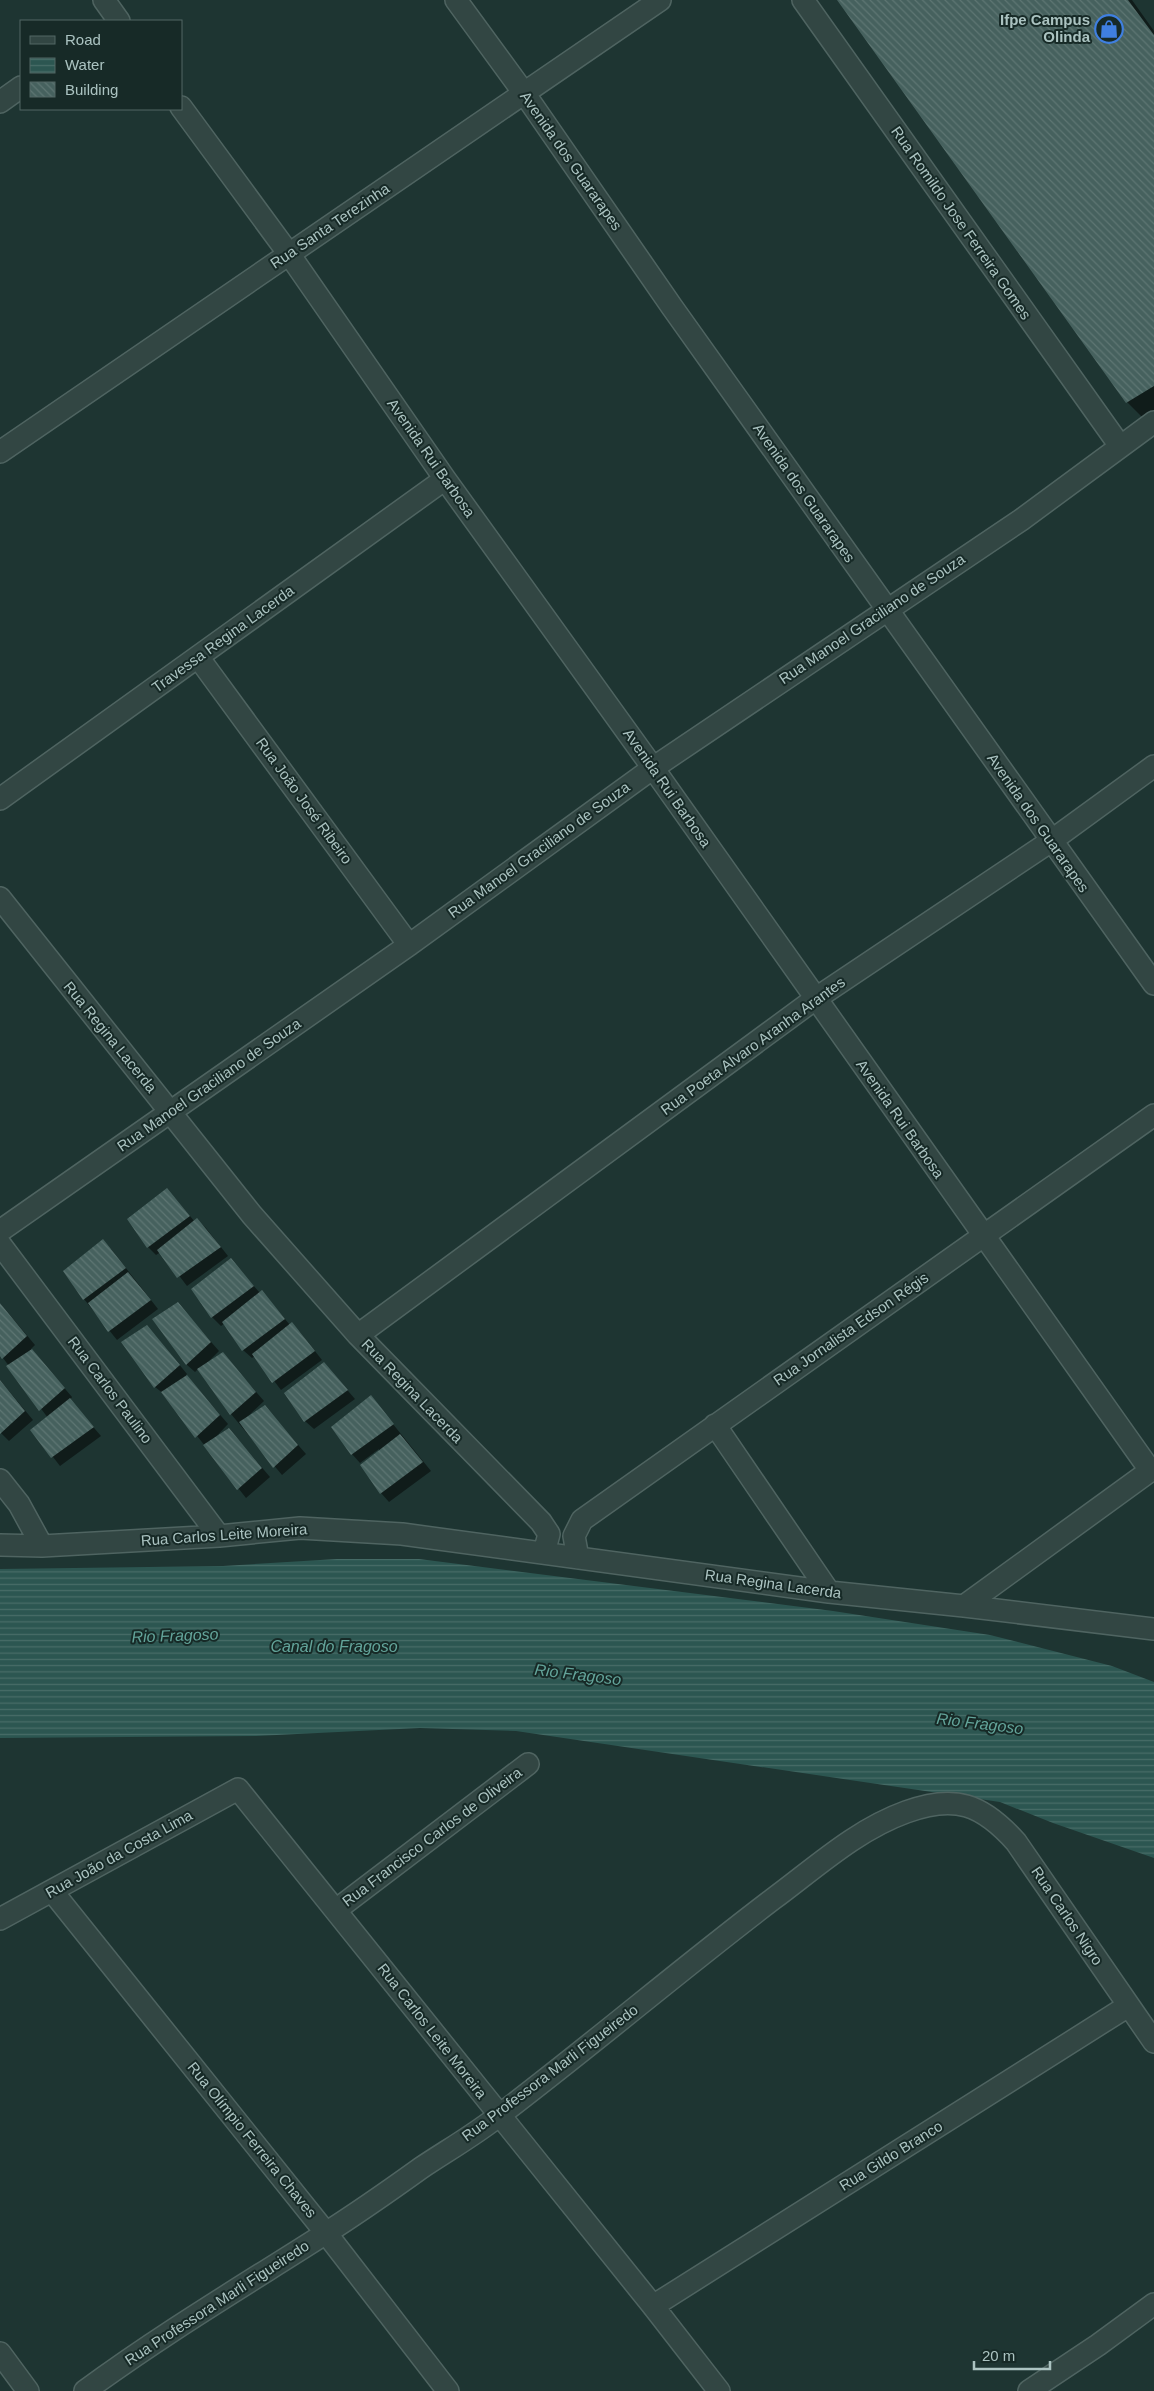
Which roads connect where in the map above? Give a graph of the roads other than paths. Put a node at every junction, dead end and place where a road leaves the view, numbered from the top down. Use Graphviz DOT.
graph roads {
  1 [pos="104,0"];
  2 [pos="456,0"];
  3 [pos="660,0"];
  4 [pos="802,0"];
  5 [pos="115,20"];
  6 [pos="20,88"];
  7 [pos="524,93"];
  8 [pos="0,102"];
  9 [pos="182,108"];
  10 [pos="289,254"];
  11 [pos="1154,422"];
  12 [pos="1120,446"];
  13 [pos="0,452"];
  14 [pos="445,479"];
  15 [pos="887,608"];
  16 [pos="198,658"];
  17 [pos="1154,766"];
  18 [pos="653,768"];
  19 [pos="0,799"];
  20 [pos="1051,841"];
  21 [pos="0,898"];
  22 [pos="409,945"];
  23 [pos="1154,984"];
  24 [pos="815,999"];
  25 [pos="169,1112"];
  26 [pos="1154,1115"];
  27 [pos="0,1231"];
  28 [pos="983,1235"];
  29 [pos="0,1244"];
  30 [pos="358,1335"];
  31 [pos="715,1425"];
  32 [pos="1152,1469"];
  33 [pos="0,1480"];
  34 [pos="219,1536"];
  35 [pos="0,1546"];
  36 [pos="42,1546"];
  37 [pos="544,1553"];
  38 [pos="578,1558"];
  39 [pos="829,1592"];
  40 [pos="964,1606"];
  41 [pos="1154,1630"];
  42 [pos="528,1764"];
  43 [pos="238,1789"];
  44 [pos="966,1806"];
  45 [pos="52,1891"];
  46 [pos="336,1910"];
  47 [pos="0,1919"];
  48 [pos="1128,2006"];
  49 [pos="1154,2042"];
  50 [pos="499,2116"];
  51 [pos="326,2233"];
  52 [pos="1154,2304"];
  53 [pos="653,2306"];
  54 [pos="0,2353"];
  55 [pos="28,2391"];
  56 [pos="85,2391"];
  57 [pos="448,2391"];
  58 [pos="718,2391"];
  59 [pos="1029,2391"];
  1 -- 5 [label="street"];
  2 -- 7 [label="street, Avenida dos Guararapes"];
  3 -- 7 [label="street, Rua Santa Terezinha"];
  4 -- 12 [label="street, Rua Romildo Jose Ferreira Gomes"];
  6 -- 8 [label="street"];
  7 -- 10 [label="street, Rua Santa Terezinha"];
  7 -- 15 [label="street, Avenida dos Guararapes"];
  9 -- 10 [label="street, Avenida Rui Barbosa"];
  10 -- 13 [label="street, Rua Santa Terezinha"];
  10 -- 14 [label="street, Avenida Rui Barbosa"];
  11 -- 12 [label="street, Rua Manoel Graciliano de Souza"];
  12 -- 15 [label="street, Rua Manoel Graciliano de Souza"];
  14 -- 16 [label="street, Travessa Regina Lacerda"];
  14 -- 18 [label="street, Avenida Rui Barbosa"];
  15 -- 18 [label="street, Rua Manoel Graciliano de Souza"];
  15 -- 20 [label="street, Avenida dos Guararapes"];
  16 -- 19 [label="street, Travessa Regina Lacerda"];
  16 -- 22 [label="street, Rua João José Ribeiro"];
  17 -- 20 [label="street, Rua Poeta Alvaro Aranha Arantes"];
  18 -- 22 [label="street, Rua Manoel Graciliano de Souza"];
  18 -- 24 [label="street, Avenida Rui Barbosa"];
  20 -- 23 [label="street, Avenida dos Guararapes"];
  20 -- 24 [label="street, Rua Poeta Alvaro Aranha Arantes"];
  21 -- 25 [label="street, Rua Regina Lacerda"];
  22 -- 25 [label="street, Rua Manoel Graciliano de Souza"];
  24 -- 28 [label="street, Avenida Rui Barbosa"];
  24 -- 30 [label="street, Rua Poeta Alvaro Aranha Arantes"];
  25 -- 27 [label="street, Rua Manoel Graciliano de Souza"];
  25 -- 30 [label="street, Rua Regina Lacerda"];
  26 -- 28 [label="street, Rua Jornalista Edson Régis"];
  28 -- 31 [label="street, Rua Jornalista Edson Régis"];
  28 -- 32 [label="street, Avenida Rui Barbosa"];
  29 -- 34 [label="street, Rua Carlos Paulino"];
  30 -- 37 [label="street, Rua Regina Lacerda"];
  31 -- 38 [label="street, Rua Jornalista Edson Régis"];
  31 -- 39 [label="street"];
  32 -- 40 [label="street"];
  33 -- 36 [label="street"];
  34 -- 36 [label="street, Rua Carlos Leite Moreira"];
  34 -- 37 [label="street, Rua Carlos Leite Moreira"];
  35 -- 36 [label="street, Rua Carlos Leite Moreira"];
  37 -- 38 [label="street, Rua Regina Lacerda"];
  38 -- 39 [label="street, Rua Regina Lacerda"];
  39 -- 40 [label="street, Rua Regina Lacerda"];
  40 -- 41 [label="street, Rua Regina Lacerda"];
  42 -- 46 [label="street, Rua Francisco Carlos de Oliveira"];
  43 -- 45 [label="street, Rua João da Costa Lima"];
  43 -- 46 [label="street, Rua Carlos Leite Moreira"];
  44 -- 48 [label="street, Rua Carlos Nigro"];
  44 -- 50 [label="street, Rua Professora Marli Figueiredo"];
  45 -- 47 [label="street, Rua João da Costa Lima"];
  45 -- 51 [label="street, Rua Olímpio Ferreira Chaves"];
  46 -- 50 [label="street, Rua Carlos Leite Moreira"];
  48 -- 49 [label="street, Rua Carlos Nigro"];
  48 -- 53 [label="street, Rua Gildo Branco"];
  50 -- 51 [label="street, Rua Professora Marli Figueiredo"];
  50 -- 53 [label="street, Rua Carlos Leite Moreira"];
  51 -- 56 [label="street, Rua Professora Marli Figueiredo"];
  51 -- 57 [label="street, Rua Olímpio Ferreira Chaves"];
  52 -- 59 [label="street"];
  53 -- 58 [label="street, Rua Carlos Leite Moreira"];
  54 -- 55 [label="street"];
}
